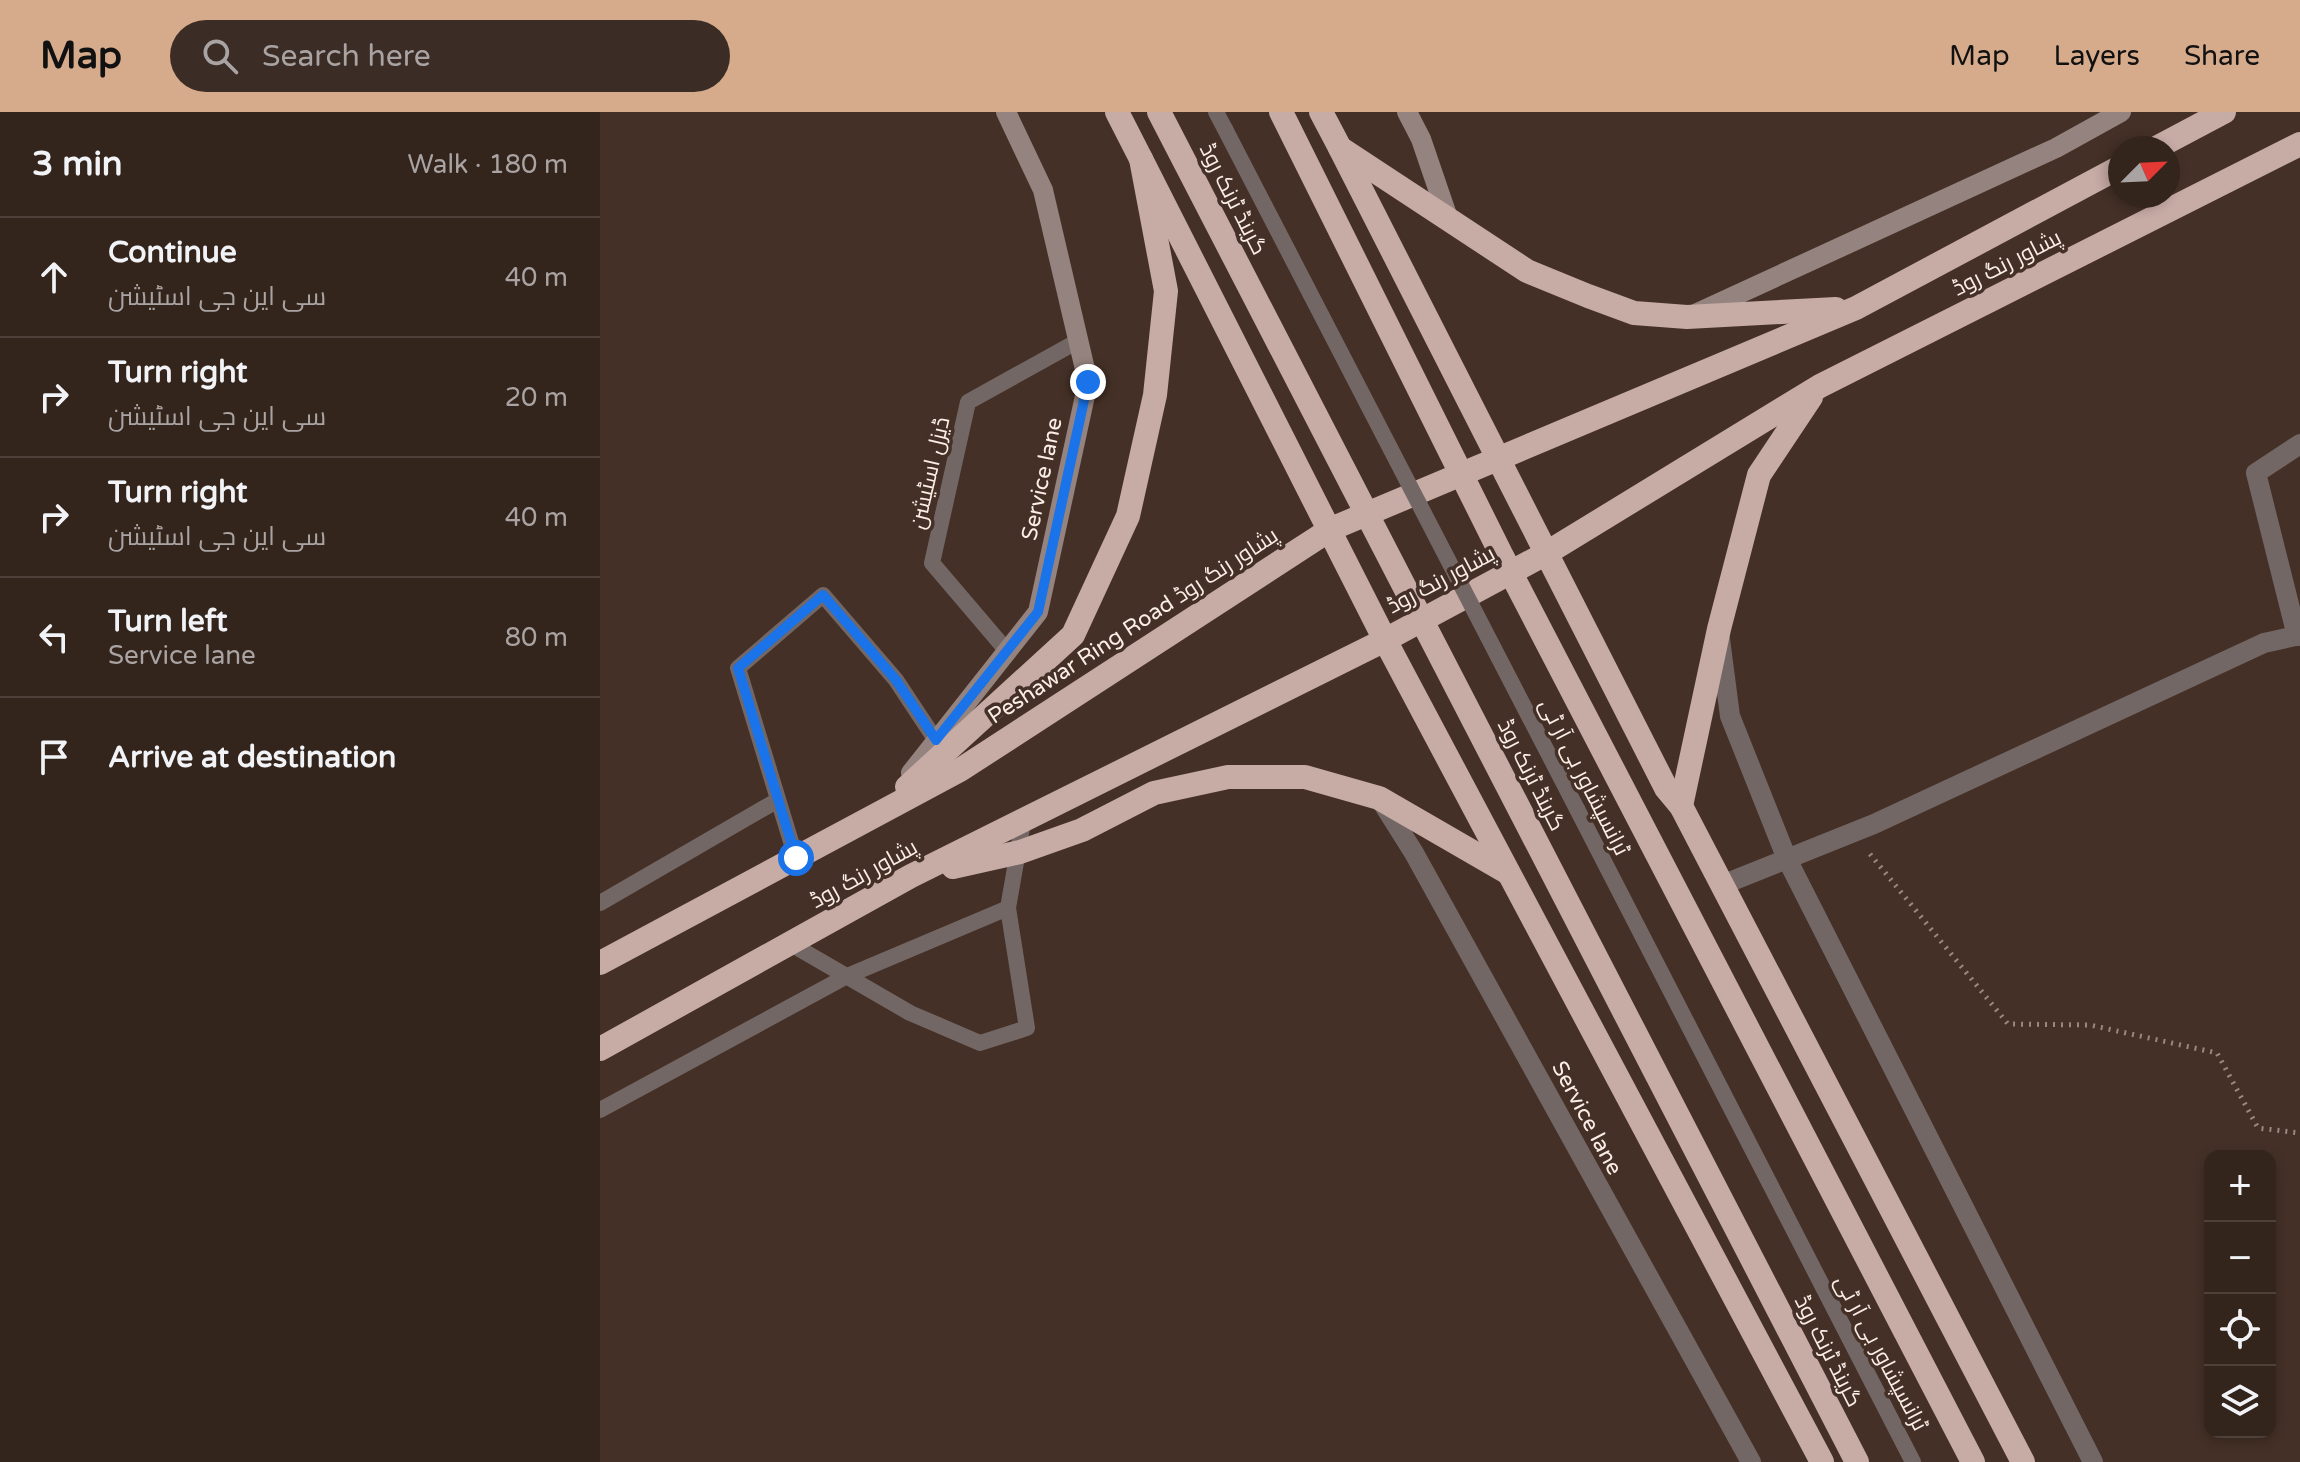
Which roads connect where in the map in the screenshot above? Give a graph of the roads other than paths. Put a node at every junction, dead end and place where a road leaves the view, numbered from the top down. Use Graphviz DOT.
graph roads {
  1 [pos="1006,112"];
  2 [pos="1117,112"];
  3 [pos="1159,112"];
  4 [pos="1216,112"];
  5 [pos="1281,112"];
  6 [pos="1321,112"];
  7 [pos="1407,112"];
  8 [pos="2121,112"];
  9 [pos="2224,112"];
  10 [pos="2179,136"];
  11 [pos="2300,144"];
  12 [pos="1340,148"];
  13 [pos="1141,159"];
  14 [pos="2108,173"];
  15 [pos="1449,221"];
  16 [pos="1856,308"];
  17 [pos="1687,317"];
  18 [pos="1078,341"];
  19 [pos="1820,386"];
  20 [pos="2300,444"];
  21 [pos="1499,457"];
  22 [pos="1331,529"];
  23 [pos="1545,554"];
  24 [pos="1719,629"];
  25 [pos="2298,635"];
  26 [pos="1385,640"];
  27 [pos="1007,651"];
  28 [pos="947,754"];
  29 [pos="1379,798"];
  30 [pos="778,800"];
  31 [pos="1681,806"];
  32 [pos="1023,822"];
  33 [pos="1020,852"];
  34 [pos="796,858"];
  35 [pos="1787,859"];
  36 [pos="1507,872"];
  37 [pos="911,876"];
  38 [pos="1722,885"];
  39 [pos="600,903"];
  40 [pos="1008,908"];
  41 [pos="791,944"];
  42 [pos="600,963"];
  43 [pos="847,976"];
  44 [pos="600,1049"];
  45 [pos="600,1110"];
  46 [pos="1751,1462"];
  47 [pos="1822,1462"];
  48 [pos="1857,1462"];
  49 [pos="1913,1462"];
  50 [pos="1973,1462"];
  51 [pos="2023,1462"];
  52 [pos="2093,1462"];
  1 -- 18 [label="street, Service lane"];
  2 -- 13 [label="highway"];
  3 -- 48 [label="highway, گرینڈ ٹرنک روڈ, bridge"];
  4 -- 49 [label="lane, ٹرانسپشاور بی آر ٹی, bridge"];
  5 -- 50 [label="highway, bridge"];
  6 -- 12 [label="highway"];
  7 -- 15 [label="street"];
  8 -- 17 [label="street"];
  9 -- 10 [label="highway"];
  11 -- 19 [label="highway, پشاور رنگ روڈ"];
  12 -- 15 [label="highway"];
  12 -- 21 [label="highway"];
  13 -- 22 [label="highway"];
  13 -- 28 [label="highway"];
  14 -- 16 [label="highway, پشاور رنگ روڈ"];
  15 -- 17 [label="highway"];
  16 -- 17 [label="highway"];
  16 -- 21 [label="highway, پشاور رنگ روڈ"];
  18 -- 27 [label="street, Service lane"];
  18 -- 27 [label="lane, ڈیزل اسٹیشن"];
  19 -- 23 [label="highway, پشاور رنگ روڈ"];
  19 -- 24 [label="highway"];
  20 -- 25 [label="street"];
  21 -- 22 [label="highway, پشاور رنگ روڈ"];
  21 -- 23 [label="highway"];
  22 -- 26 [label="highway"];
  22 -- 28 [label="highway, Peshawar Ring Road پشاور رنگ روڈ"];
  23 -- 26 [label="highway, پشاور رنگ روڈ"];
  23 -- 31 [label="highway"];
  24 -- 31 [label="highway"];
  24 -- 35 [label="street"];
  25 -- 35 [label="street"];
  26 -- 32 [label="highway, پشاور رنگ روڈ"];
  26 -- 36 [label="highway"];
  27 -- 28 [label="street, Service lane"];
  28 -- 30 [label="lane"];
  28 -- 34 [label="highway, پشاور رنگ روڈ"];
  29 -- 33 [label="highway"];
  29 -- 36 [label="highway"];
  29 -- 46 [label="street, Service lane"];
  30 -- 34 [label="lane"];
  30 -- 39 [label="lane"];
  31 -- 38 [label="highway"];
  32 -- 33 [label="lane"];
  32 -- 37 [label="highway, پشاور رنگ روڈ"];
  33 -- 37 [label="highway"];
  33 -- 40 [label="lane"];
  34 -- 42 [label="highway, پشاور رنگ روڈ"];
  35 -- 38 [label="street"];
  35 -- 52 [label="street"];
  36 -- 47 [label="highway"];
  37 -- 41 [label="highway, پشاور رنگ روڈ"];
  38 -- 51 [label="highway"];
  40 -- 43 [label="lane"];
  40 -- 43 [label="lane"];
  41 -- 43 [label="lane"];
  41 -- 44 [label="highway, پشاور رنگ روڈ"];
  43 -- 45 [label="lane"];
}
